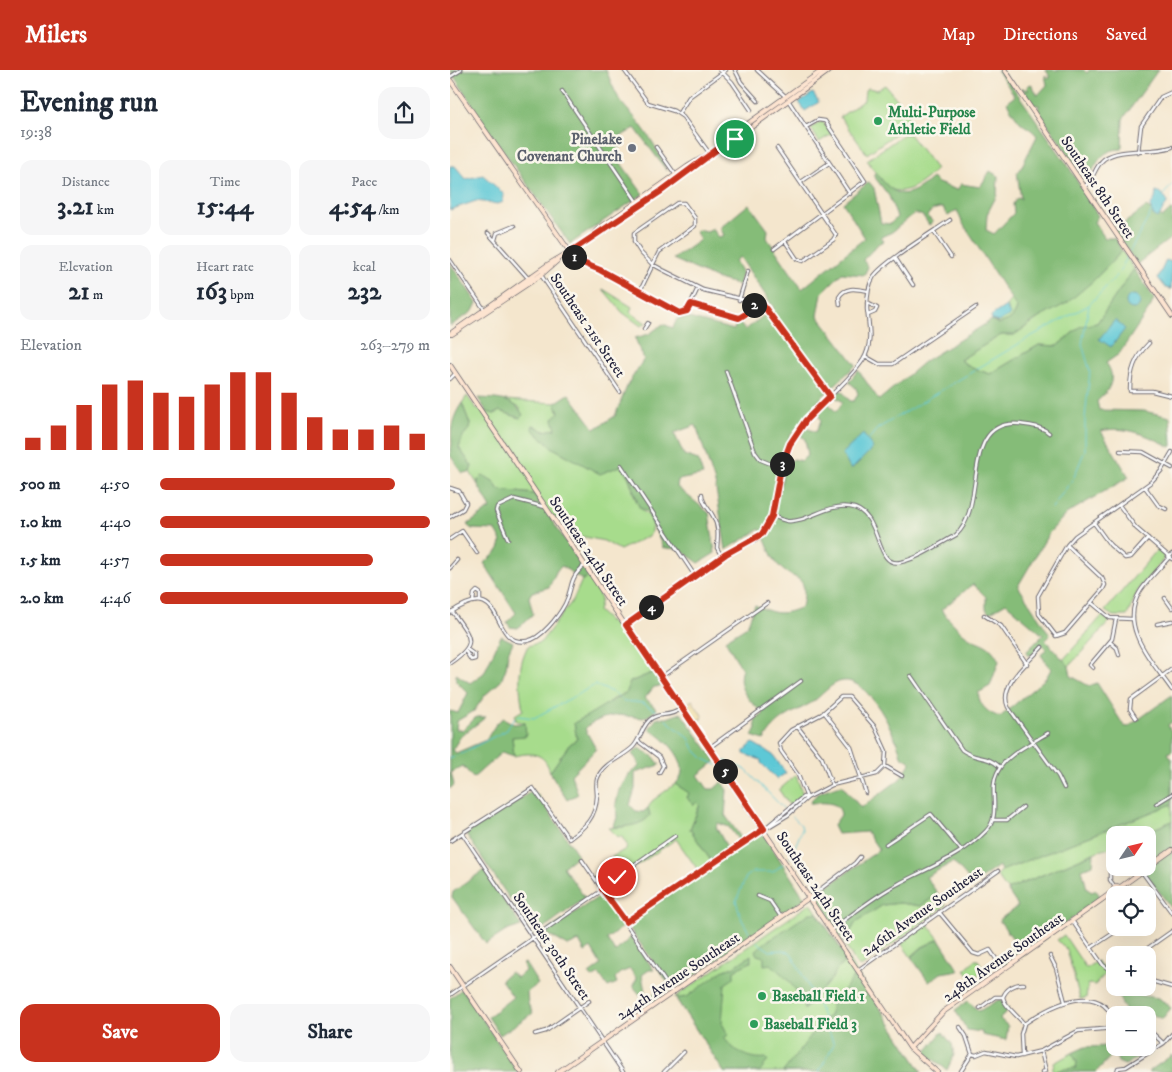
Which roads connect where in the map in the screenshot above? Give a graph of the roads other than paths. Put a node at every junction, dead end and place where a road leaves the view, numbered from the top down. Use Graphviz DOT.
graph roads {
  1 [pos="461,70"];
  2 [pos="624,70"];
  3 [pos="726,70"];
  4 [pos="735,70"];
  5 [pos="757,70"];
  6 [pos="823,70"];
  7 [pos="830,70"];
  8 [pos="1005,70"];
  9 [pos="721,72"];
  10 [pos="450,79"];
  11 [pos="562,92"];
  12 [pos="1172,92"];
  13 [pos="787,99"];
  14 [pos="758,101"];
  15 [pos="751,110"];
  16 [pos="679,113"];
  17 [pos="806,127"];
  18 [pos="727,142"];
  19 [pos="656,147"];
  20 [pos="1172,147"];
  21 [pos="776,148"];
  22 [pos="1138,152"];
  23 [pos="710,154"];
  24 [pos="828,163"];
  25 [pos="690,167"];
  26 [pos="676,175"];
  27 [pos="801,182"];
  28 [pos="1084,187"];
  29 [pos="850,194"];
  30 [pos="638,202"];
  31 [pos="823,214"];
  32 [pos="950,220"];
  33 [pos="514,226"];
  34 [pos="934,232"];
  35 [pos="488,233"];
  36 [pos="590,238"];
  37 [pos="495,240"];
  38 [pos="785,242"];
  39 [pos="774,250"];
  40 [pos="570,252"];
  41 [pos="951,257"];
  42 [pos="896,259"];
  43 [pos="450,260"];
  44 [pos="652,264"];
  45 [pos="748,271"];
  46 [pos="540,273"];
  47 [pos="528,278"];
  48 [pos="913,285"];
  49 [pos="515,288"];
  50 [pos="698,288"];
  51 [pos="868,291"];
  52 [pos="639,293"];
  53 [pos="504,300"];
  54 [pos="740,300"];
  55 [pos="754,303"];
  56 [pos="867,303"];
  57 [pos="691,304"];
  58 [pos="840,306"];
  59 [pos="976,307"];
  60 [pos="484,310"];
  61 [pos="868,315"];
  62 [pos="1172,316"];
  63 [pos="648,323"];
  64 [pos="644,329"];
  65 [pos="450,334"];
  66 [pos="1149,342"];
  67 [pos="865,356"];
  68 [pos="450,365"];
  69 [pos="726,371"];
  70 [pos="456,374"];
  71 [pos="450,378"];
  72 [pos="620,392"];
  73 [pos="830,396"];
  74 [pos="1172,396"];
  75 [pos="1049,433"];
  76 [pos="1120,451"];
  77 [pos="1172,452"];
  78 [pos="1165,463"];
  79 [pos="620,465"];
  80 [pos="781,468"];
  81 [pos="1172,468"];
  82 [pos="1145,487"];
  83 [pos="450,488"];
  84 [pos="702,494"];
  85 [pos="1119,505"];
  86 [pos="546,507"];
  87 [pos="1166,509"];
  88 [pos="772,516"];
  89 [pos="450,517"];
  90 [pos="1094,522"];
  91 [pos="508,538"];
  92 [pos="1148,538"];
  93 [pos="450,539"];
  94 [pos="1067,545"];
  95 [pos="477,553"];
  96 [pos="722,557"];
  97 [pos="1171,557"];
  98 [pos="457,560"];
  99 [pos="585,565"];
  100 [pos="450,568"];
  101 [pos="695,576"];
  102 [pos="1164,598"];
  103 [pos="473,601"];
  104 [pos="478,601"];
  105 [pos="766,603"];
  106 [pos="1092,603"];
  107 [pos="1172,608"];
  108 [pos="451,612"];
  109 [pos="984,615"];
  110 [pos="1116,619"];
  111 [pos="1132,619"];
  112 [pos="1172,621"];
  113 [pos="1157,624"];
  114 [pos="626,625"];
  115 [pos="1110,642"];
  116 [pos="1042,647"];
  117 [pos="1119,655"];
  118 [pos="450,663"];
  119 [pos="1027,664"];
  120 [pos="1094,668"];
  121 [pos="1172,670"];
  122 [pos="911,676"];
  123 [pos="1163,676"];
  124 [pos="661,677"];
  125 [pos="801,681"];
  126 [pos="1172,690"];
  127 [pos="682,708"];
  128 [pos="824,712"];
  129 [pos="1136,718"];
  130 [pos="797,726"];
  131 [pos="1048,733"];
  132 [pos="638,741"];
  133 [pos="1032,742"];
  134 [pos="709,748"];
  135 [pos="885,766"];
  136 [pos="1000,767"];
  137 [pos="659,773"];
  138 [pos="902,776"];
  139 [pos="862,778"];
  140 [pos="832,786"];
  141 [pos="1064,788"];
  142 [pos="866,793"];
  143 [pos="1172,794"];
  144 [pos="808,798"];
  145 [pos="1156,804"];
  146 [pos="1023,807"];
  147 [pos="993,820"];
  148 [pos="764,829"];
  149 [pos="462,833"];
  150 [pos="675,836"];
  151 [pos="450,841"];
  152 [pos="886,844"];
  153 [pos="961,850"];
  154 [pos="1172,850"];
  155 [pos="860,857"];
  156 [pos="582,860"];
  157 [pos="1156,861"];
  158 [pos="998,871"];
  159 [pos="1137,876"];
  160 [pos="1145,876"];
  161 [pos="1124,886"];
  162 [pos="602,889"];
  163 [pos="758,896"];
  164 [pos="810,898"];
  165 [pos="1106,899"];
  166 [pos="939,912"];
  167 [pos="1172,913"];
  168 [pos="782,918"];
  169 [pos="626,922"];
  170 [pos="1073,922"];
  171 [pos="831,930"];
  172 [pos="1172,931"];
  173 [pos="1109,936"];
  174 [pos="532,938"];
  175 [pos="1151,946"];
  176 [pos="1091,948"];
  177 [pos="1050,956"];
  178 [pos="450,967"];
  179 [pos="1106,967"];
  180 [pos="858,970"];
  181 [pos="1004,970"];
  182 [pos="1156,982"];
  183 [pos="1024,984"];
  184 [pos="462,986"];
  185 [pos="1172,986"];
  186 [pos="673,993"];
  187 [pos="450,995"];
  188 [pos="1003,997"];
  189 [pos="589,1001"];
  190 [pos="1065,1002"];
  191 [pos="1106,1007"];
  192 [pos="579,1008"];
  193 [pos="980,1008"];
  194 [pos="1024,1024"];
  195 [pos="960,1027"];
  196 [pos="1106,1029"];
  197 [pos="535,1034"];
  198 [pos="1172,1034"];
  199 [pos="1156,1036"];
  200 [pos="602,1042"];
  201 [pos="1164,1043"];
  202 [pos="910,1048"];
  203 [pos="1041,1051"];
  204 [pos="684,1052"];
  205 [pos="972,1054"];
  206 [pos="1022,1056"];
  207 [pos="961,1071"];
  208 [pos="521,1072"];
  209 [pos="558,1072"];
  210 [pos="623,1072"];
  211 [pos="664,1072"];
  212 [pos="937,1072"];
  213 [pos="1042,1072"];
  214 [pos="1118,1072"];
  1 -- 10 [label="street"];
  2 -- 16 [label="street"];
  3 -- 9 [label="street"];
  4 -- 14 [label="street"];
  5 -- 13 [label="street"];
  6 -- 13 [label="street"];
  7 -- 13 [label="street"];
  8 -- 28 [label="street, Southeast 8th Street"];
  9 -- 15 [label="street"];
  9 -- 16 [label="street"];
  10 -- 40 [label="street"];
  11 -- 30 [label="street"];
  12 -- 22 [label="street"];
  13 -- 17 [label="street"];
  13 -- 18 [label="street"];
  13 -- 18 [label="street"];
  16 -- 23 [label="street"];
  17 -- 24 [label="street"];
  17 -- 29 [label="street"];
  18 -- 23 [label="street"];
  19 -- 26 [label="street"];
  20 -- 22 [label="street"];
  21 -- 27 [label="street"];
  22 -- 28 [label="street"];
  23 -- 25 [label="street"];
  24 -- 27 [label="street"];
  24 -- 29 [label="street"];
  25 -- 26 [label="street"];
  25 -- 36 [label="street"];
  26 -- 30 [label="street"];
  27 -- 31 [label="street"];
  28 -- 62 [label="street, Southeast 8th Street"];
  29 -- 31 [label="street"];
  30 -- 36 [label="street"];
  31 -- 38 [label="street"];
  31 -- 38 [label="street"];
  32 -- 34 [label="street"];
  33 -- 37 [label="street"];
  34 -- 41 [label="street"];
  34 -- 42 [label="street"];
  35 -- 37 [label="street"];
  36 -- 40 [label="street"];
  37 -- 47 [label="street"];
  38 -- 39 [label="street"];
  40 -- 46 [label="street"];
  40 -- 52 [label="street"];
  42 -- 48 [label="street"];
  42 -- 51 [label="street"];
  43 -- 60 [label="street"];
  44 -- 44 [label="street"];
  44 -- 50 [label="street"];
  44 -- 52 [label="street"];
  45 -- 54 [label="street"];
  46 -- 47 [label="street"];
  46 -- 53 [label="street"];
  46 -- 72 [label="street, Southeast 21st Street"];
  47 -- 49 [label="street"];
  49 -- 53 [label="street"];
  49 -- 60 [label="street"];
  50 -- 54 [label="street"];
  50 -- 57 [label="street"];
  51 -- 56 [label="street"];
  51 -- 58 [label="street"];
  52 -- 57 [label="street"];
  53 -- 65 [label="street"];
  54 -- 55 [label="street"];
  55 -- 57 [label="street"];
  55 -- 73 [label="street"];
  56 -- 61 [label="street"];
  56 -- 61 [label="street"];
  59 -- 67 [label="street"];
  60 -- 65 [label="street"];
  61 -- 67 [label="street"];
  63 -- 64 [label="street"];
  66 -- 74 [label="street"];
  67 -- 73 [label="street"];
  68 -- 70 [label="street, Southeast 24th Street"];
  69 -- 80 [label="street"];
  70 -- 71 [label="street"];
  70 -- 86 [label="street, Southeast 24th Street"];
  73 -- 80 [label="street"];
  75 -- 88 [label="street"];
  76 -- 78 [label="street"];
  77 -- 78 [label="street"];
  78 -- 81 [label="street"];
  78 -- 82 [label="street"];
  79 -- 101 [label="street"];
  80 -- 88 [label="street"];
  82 -- 85 [label="street"];
  82 -- 87 [label="street"];
  83 -- 89 [label="street"];
  84 -- 96 [label="street"];
  85 -- 90 [label="street"];
  85 -- 92 [label="street"];
  86 -- 91 [label="street"];
  86 -- 99 [label="street, Southeast 24th Street"];
  88 -- 96 [label="street"];
  90 -- 92 [label="street"];
  90 -- 94 [label="street"];
  92 -- 97 [label="street"];
  93 -- 95 [label="street"];
  94 -- 106 [label="street"];
  94 -- 106 [label="street"];
  96 -- 101 [label="street"];
  97 -- 111 [label="street"];
  98 -- 100 [label="street"];
  99 -- 104 [label="street"];
  99 -- 114 [label="street, Southeast 24th Street"];
  101 -- 114 [label="street"];
  102 -- 107 [label="street"];
  103 -- 104 [label="street"];
  103 -- 104 [label="street"];
  103 -- 108 [label="street"];
  105 -- 124 [label="street"];
  106 -- 110 [label="street"];
  108 -- 118 [label="street"];
  109 -- 119 [label="street"];
  110 -- 111 [label="street"];
  110 -- 115 [label="street"];
  111 -- 123 [label="street"];
  112 -- 113 [label="street"];
  114 -- 124 [label="street, Southeast 24th Street"];
  115 -- 117 [label="street"];
  115 -- 120 [label="street"];
  116 -- 119 [label="street"];
  119 -- 133 [label="street"];
  121 -- 123 [label="street"];
  122 -- 136 [label="street"];
  123 -- 126 [label="street"];
  123 -- 129 [label="street"];
  124 -- 127 [label="street, Southeast 24th Street"];
  125 -- 134 [label="street"];
  127 -- 132 [label="street"];
  127 -- 134 [label="street, Southeast 24th Street"];
  128 -- 130 [label="street"];
  128 -- 135 [label="street"];
  128 -- 139 [label="street"];
  130 -- 140 [label="street"];
  130 -- 144 [label="street"];
  131 -- 133 [label="street"];
  132 -- 137 [label="street"];
  132 -- 149 [label="street"];
  133 -- 136 [label="street"];
  133 -- 141 [label="street"];
  134 -- 148 [label="street, Southeast 24th Street"];
  135 -- 138 [label="street"];
  135 -- 139 [label="street"];
  136 -- 147 [label="street"];
  139 -- 140 [label="street"];
  139 -- 142 [label="street"];
  140 -- 144 [label="street"];
  143 -- 145 [label="street"];
  144 -- 148 [label="street"];
  146 -- 147 [label="street"];
  147 -- 153 [label="street"];
  148 -- 164 [label="street, Southeast 24th Street"];
  148 -- 169 [label="street"];
  149 -- 151 [label="street"];
  149 -- 174 [label="street, Southeast 30th Street"];
  150 -- 162 [label="street"];
  152 -- 153 [label="street"];
  153 -- 171 [label="street"];
  154 -- 157 [label="street, 248th Avenue Southeast"];
  155 -- 164 [label="street"];
  156 -- 162 [label="street"];
  158 -- 166 [label="street, 246th Avenue Southeast"];
  159 -- 161 [label="street, 248th Avenue Southeast"];
  160 -- 167 [label="street"];
  162 -- 169 [label="street"];
  162 -- 174 [label="street"];
  163 -- 168 [label="street"];
  164 -- 168 [label="street, 244th Avenue Southeast"];
  164 -- 171 [label="street, Southeast 24th Street"];
  165 -- 170 [label="street, 248th Avenue Southeast"];
  166 -- 180 [label="street, 246th Avenue Southeast"];
  166 -- 181 [label="street"];
  168 -- 186 [label="street, 244th Avenue Southeast"];
  169 -- 186 [label="street"];
  170 -- 176 [label="street"];
  170 -- 181 [label="street, 248th Avenue Southeast"];
  171 -- 180 [label="street, Southeast 24th Street"];
  172 -- 175 [label="street"];
  173 -- 176 [label="street"];
  174 -- 184 [label="street"];
  174 -- 192 [label="street, Southeast 30th Street"];
  176 -- 179 [label="street"];
  177 -- 190 [label="street"];
  178 -- 184 [label="street"];
  180 -- 202 [label="street, Southeast 24th Street"];
  181 -- 202 [label="street, 248th Avenue Southeast"];
  182 -- 185 [label="street"];
  183 -- 188 [label="street"];
  184 -- 187 [label="street"];
  184 -- 208 [label="street"];
  186 -- 200 [label="street, 244th Avenue Southeast"];
  188 -- 193 [label="street"];
  188 -- 194 [label="street"];
  189 -- 192 [label="street"];
  190 -- 191 [label="street"];
  190 -- 194 [label="street"];
  192 -- 197 [label="street"];
  192 -- 200 [label="street, Southeast 30th Street"];
  194 -- 206 [label="street"];
  195 -- 205 [label="street"];
  196 -- 203 [label="street"];
  198 -- 201 [label="street"];
  199 -- 201 [label="street"];
  200 -- 209 [label="street, 244th Avenue Southeast"];
  200 -- 210 [label="street, Southeast 30th Street"];
  201 -- 214 [label="street"];
  202 -- 212 [label="street, Southeast 24th Street"];
  203 -- 206 [label="street"];
  203 -- 213 [label="street"];
  204 -- 211 [label="street"];
  205 -- 206 [label="street"];
  205 -- 207 [label="street"];
}
